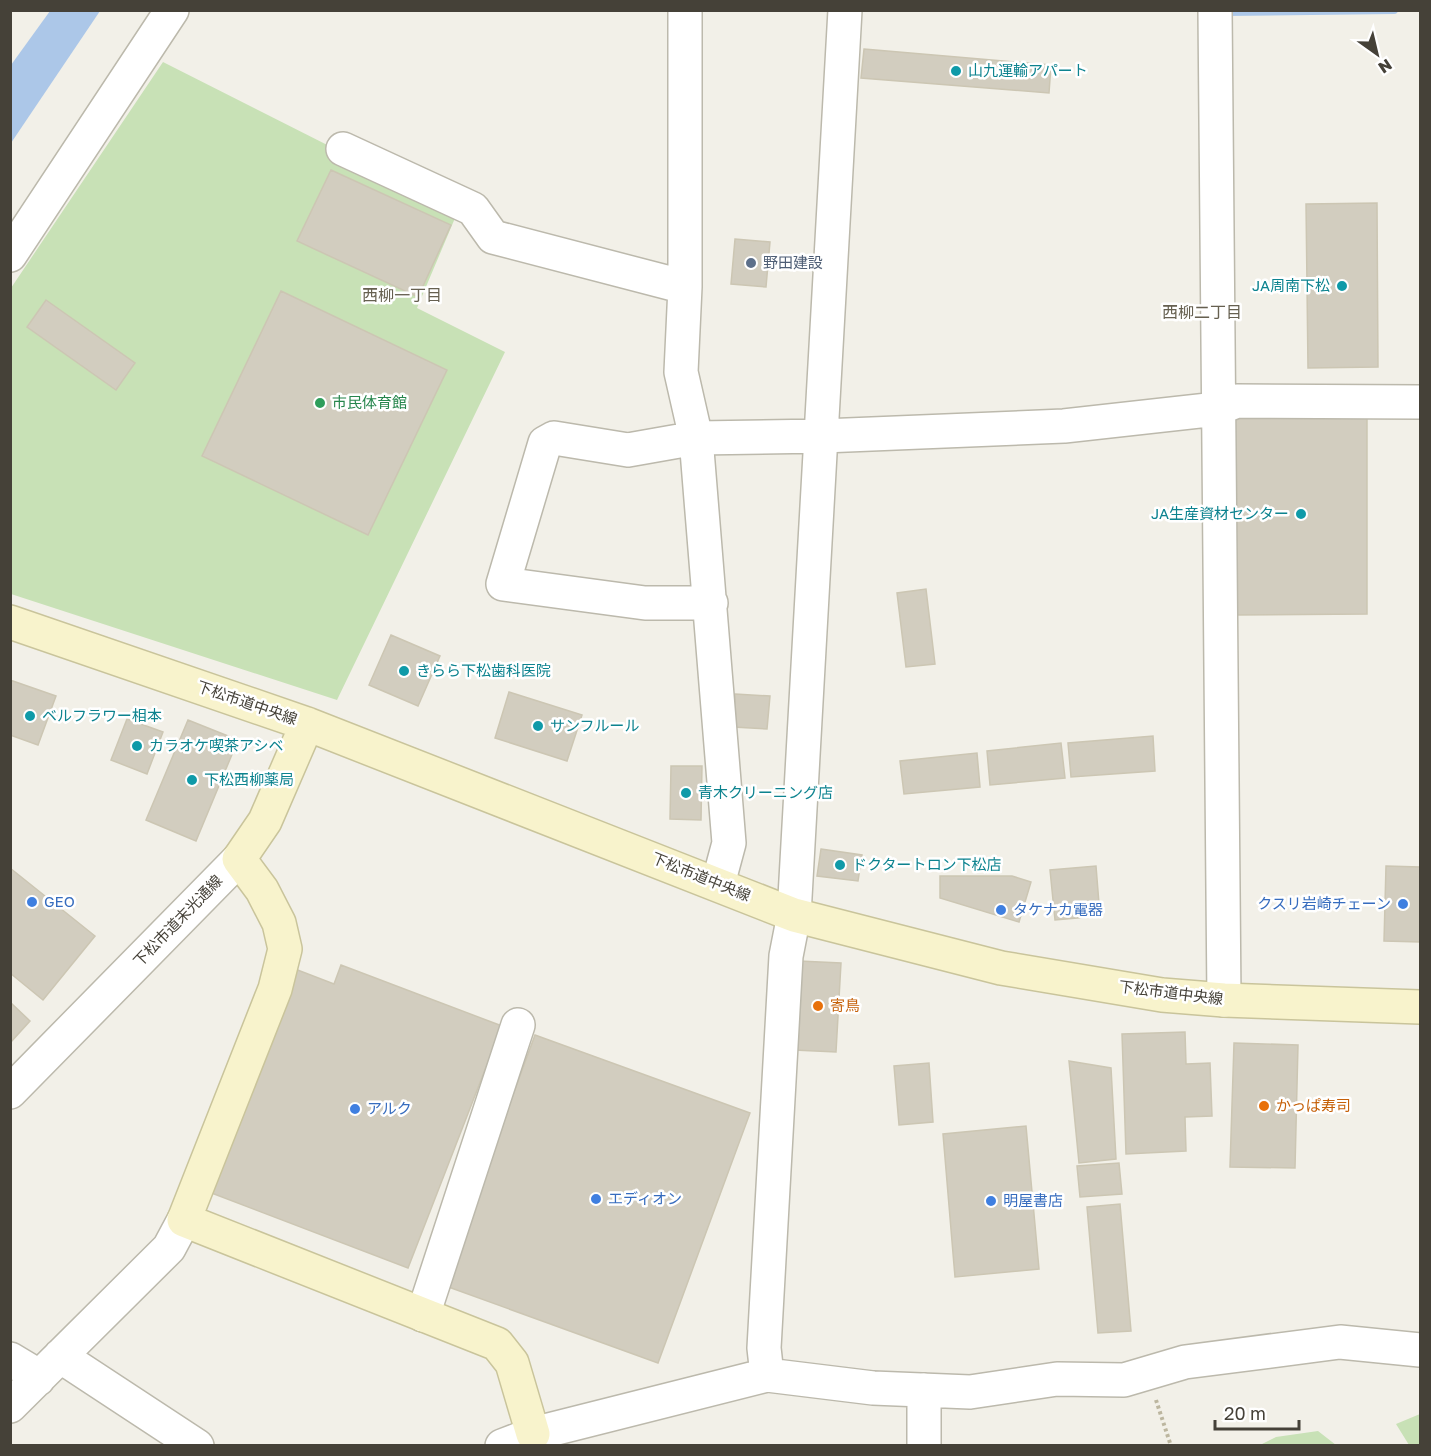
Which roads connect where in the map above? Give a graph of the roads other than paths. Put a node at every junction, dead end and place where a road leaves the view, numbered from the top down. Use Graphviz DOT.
graph roads {
  1 [pos="172,10"];
  2 [pos="684,10"];
  3 [pos="845,10"];
  4 [pos="1215,10"];
  5 [pos="343,149"];
  6 [pos="10,255"];
  7 [pos="685,287"];
  8 [pos="1420,402"];
  9 [pos="1217,409"];
  10 [pos="823,436"];
  11 [pos="696,438"];
  12 [pos="711,603"];
  13 [pos="10,622"];
  14 [pos="307,724"];
  15 [pos="238,859"];
  16 [pos="718,884"];
  17 [pos="794,915"];
  18 [pos="1224,1000"];
  19 [pos="1420,1007"];
  20 [pos="518,1025"];
  21 [pos="10,1092"];
  22 [pos="184,1220"];
  23 [pos="423,1315"];
  24 [pos="1420,1350"];
  25 [pos="60,1356"];
  26 [pos="10,1359"];
  27 [pos="767,1375"];
  28 [pos="38,1379"];
  29 [pos="924,1390"];
  30 [pos="10,1406"];
  31 [pos="543,1437"];
  32 [pos="197,1446"];
  33 [pos="502,1446"];
  34 [pos="924,1446"];
  1 -- 6 [label="street"];
  2 -- 7 [label="street"];
  3 -- 10 [label="street"];
  4 -- 9 [label="street"];
  5 -- 7 [label="street"];
  7 -- 11 [label="street"];
  8 -- 9 [label="street"];
  9 -- 10 [label="street"];
  9 -- 18 [label="street"];
  10 -- 11 [label="street"];
  10 -- 17 [label="street"];
  11 -- 12 [label="street"];
  11 -- 12 [label="street"];
  12 -- 16 [label="street"];
  13 -- 14 [label="street, 下松市道中央線"];
  14 -- 15 [label="street, 下松市道末光通線"];
  14 -- 16 [label="street, 下松市道中央線"];
  15 -- 21 [label="street, 下松市道末光通線"];
  15 -- 22 [label="street"];
  16 -- 17 [label="street, 下松市道中央線"];
  17 -- 18 [label="street, 下松市道中央線"];
  17 -- 27 [label="street"];
  18 -- 19 [label="street, 下松市道中央線"];
  20 -- 23 [label="street"];
  22 -- 23 [label="street"];
  22 -- 25 [label="street"];
  23 -- 31 [label="street"];
  24 -- 29 [label="street"];
  25 -- 28 [label="street"];
  25 -- 32 [label="street"];
  26 -- 28 [label="street"];
  27 -- 29 [label="street"];
  27 -- 31 [label="street"];
  28 -- 30 [label="street"];
  29 -- 34 [label="street"];
  31 -- 33 [label="street"];
}
